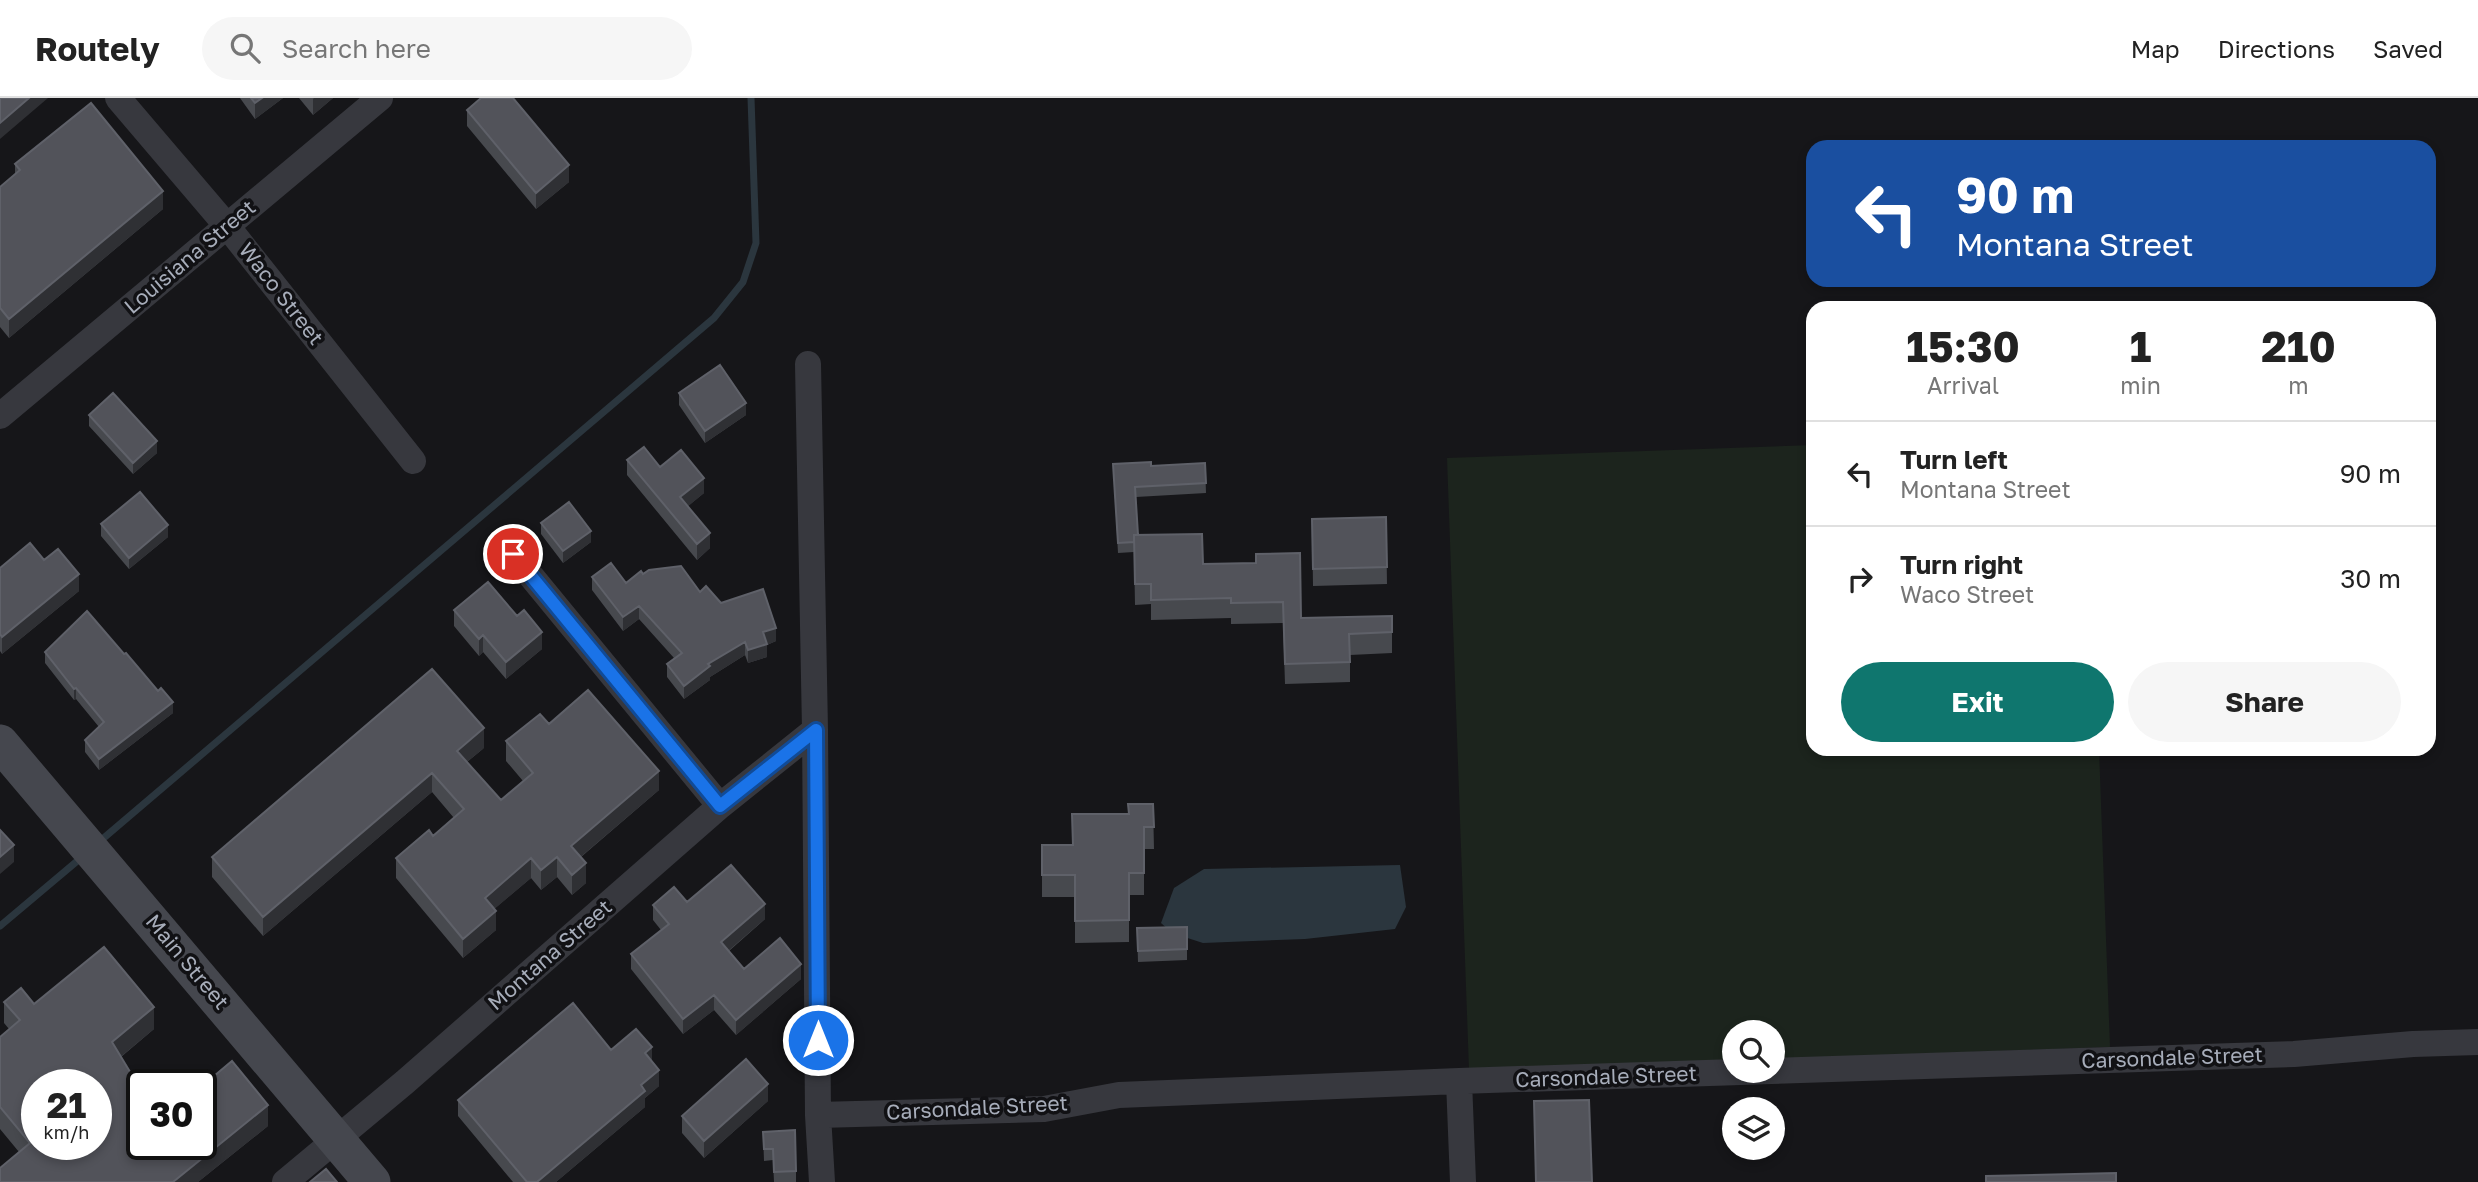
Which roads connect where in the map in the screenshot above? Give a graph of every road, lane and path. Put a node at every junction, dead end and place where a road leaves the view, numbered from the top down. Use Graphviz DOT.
graph roads {
  1 [pos="118,98"];
  2 [pos="380,98"];
  3 [pos="227,226"];
  4 [pos="808,364"];
  5 [pos="0,416"];
  6 [pos="413,461"];
  7 [pos="513,554"];
  8 [pos="816,730"];
  9 [pos="0,743"];
  10 [pos="720,806"];
  11 [pos="2478,1042"];
  12 [pos="1459,1082"];
  13 [pos="818,1115"];
  14 [pos="335,1140"];
  15 [pos="285,1182"];
  16 [pos="372,1182"];
  17 [pos="822,1182"];
  18 [pos="1463,1182"];
  1 -- 3 [label="street, Waco Street"];
  2 -- 3 [label="street, Louisiana Street"];
  3 -- 5 [label="street, Louisiana Street"];
  3 -- 6 [label="street, Waco Street"];
  4 -- 8 [label="street"];
  7 -- 10 [label="street"];
  8 -- 10 [label="street, Montana Street"];
  8 -- 13 [label="street"];
  9 -- 14 [label="street, Main Street"];
  10 -- 14 [label="street, Montana Street"];
  11 -- 12 [label="street, Carsondale Street"];
  12 -- 13 [label="street, Carsondale Street"];
  12 -- 18 [label="street"];
  13 -- 17 [label="street"];
  14 -- 15 [label="street, Montana Street"];
  14 -- 16 [label="street, Main Street"];
}
